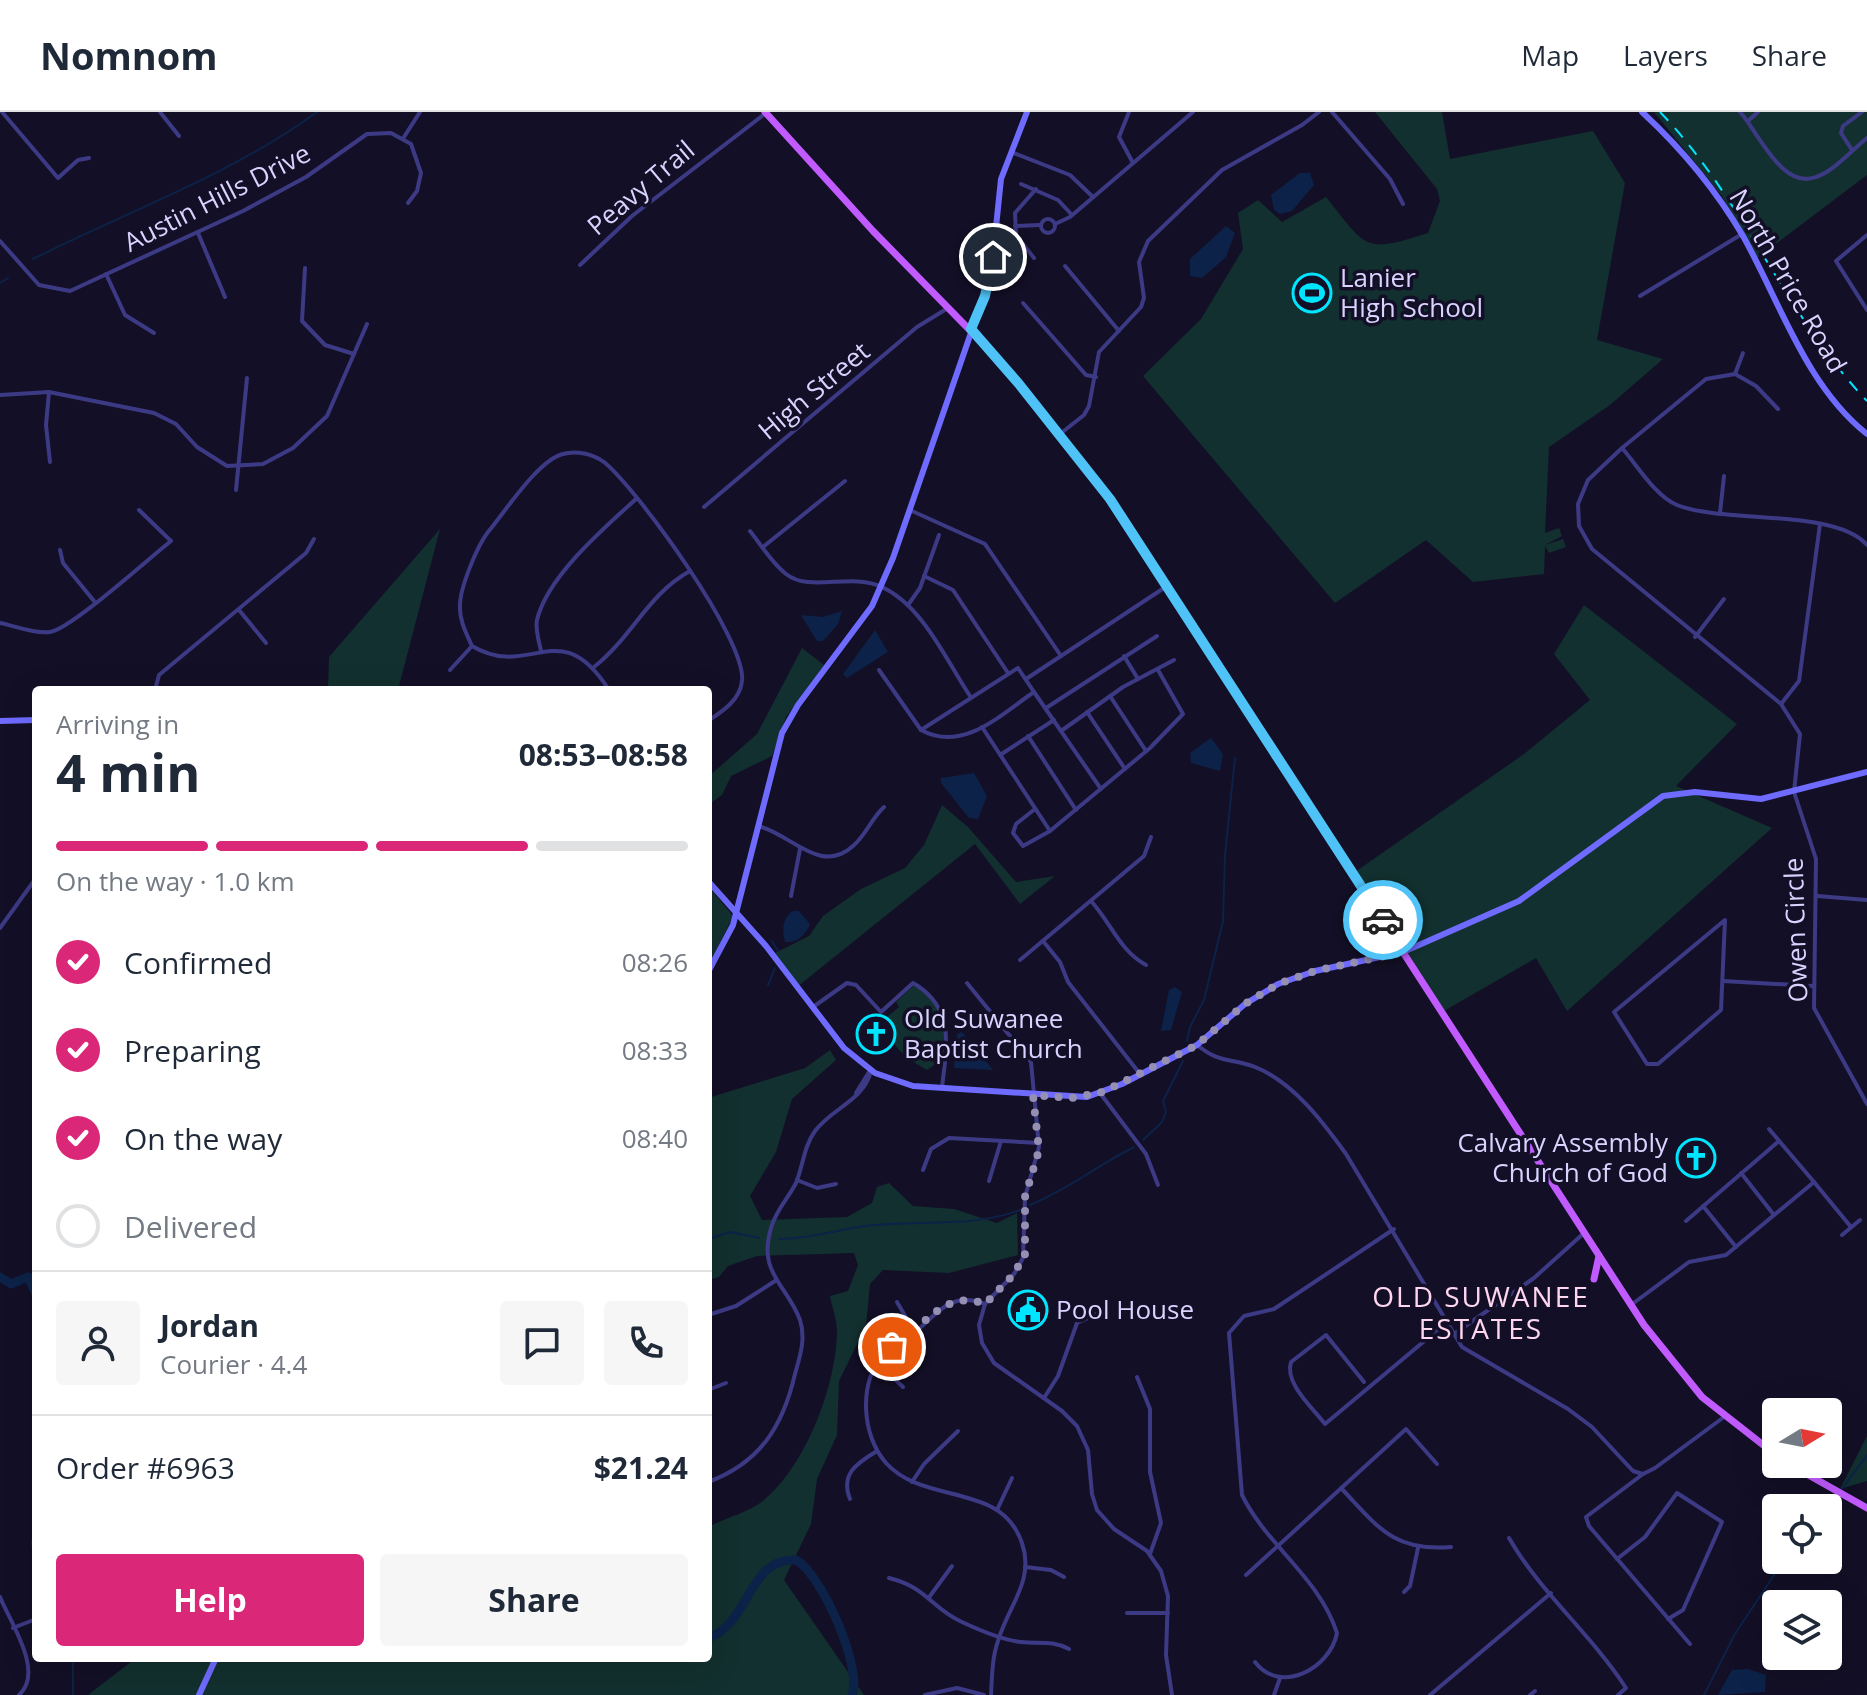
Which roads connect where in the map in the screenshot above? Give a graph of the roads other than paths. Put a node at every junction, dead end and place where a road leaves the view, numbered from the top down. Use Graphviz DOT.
graph roads {
  1 [pos="2,112"];
  2 [pos="160,112"];
  3 [pos="420,112"];
  4 [pos="766,112"];
  5 [pos="1027,112"];
  6 [pos="1129,112"];
  7 [pos="1193,112"];
  8 [pos="1319,112"];
  9 [pos="1332,112"];
  10 [pos="1642,112"];
  11 [pos="1740,112"];
  12 [pos="1758,112"];
  13 [pos="1862,112"];
  14 [pos="1748,121"];
  15 [pos="179,136"];
  16 [pos="403,138"];
  17 [pos="1867,138"];
  18 [pos="1852,150"];
  19 [pos="1011,152"];
  20 [pos="89,158"];
  21 [pos="1133,163"];
  22 [pos="1021,184"];
  23 [pos="1036,189"];
  24 [pos="1093,197"];
  25 [pos="408,203"];
  26 [pos="1403,204"];
  27 [pos="1072,215"];
  28 [pos="1055,224"];
  29 [pos="1040,225"];
  30 [pos="1015,226"];
  31 [pos="198,233"];
  32 [pos="1742,234"];
  33 [pos="1867,235"];
  34 [pos="0,241"];
  35 [pos="1034,258"];
  36 [pos="580,265"];
  37 [pos="1065,266"];
  38 [pos="305,268"];
  39 [pos="106,274"];
  40 [pos="1640,296"];
  41 [pos="225,297"];
  42 [pos="1023,303"];
  43 [pos="950,307"];
  44 [pos="1867,310"];
  45 [pos="367,324"];
  46 [pos="971,329"];
  47 [pos="1119,331"];
  48 [pos="154,333"];
  49 [pos="1743,353"];
  50 [pos="354,354"];
  51 [pos="1735,374"];
  52 [pos="1096,377"];
  53 [pos="247,378"];
  54 [pos="49,392"];
  55 [pos="0,395"];
  56 [pos="1778,409"];
  57 [pos="1060,434"];
  58 [pos="1867,434"];
  59 [pos="1622,448"];
  60 [pos="50,462"];
  61 [pos="239,466"];
  62 [pos="1724,476"];
  63 [pos="845,481"];
  64 [pos="236,490"];
  65 [pos="636,499"];
  66 [pos="704,507"];
  67 [pos="139,510"];
  68 [pos="912,511"];
  69 [pos="1720,513"];
  70 [pos="1820,524"];
  71 [pos="750,531"];
  72 [pos="939,535"];
  73 [pos="314,539"];
  74 [pos="1867,545"];
  75 [pos="763,547"];
  76 [pos="60,550"];
  77 [pos="690,571"];
  78 [pos="924,576"];
  79 [pos="881,586"];
  80 [pos="1167,586"];
  81 [pos="1724,599"];
  82 [pos="94,601"];
  83 [pos="908,605"];
  84 [pos="239,610"];
  85 [pos="0,623"];
  86 [pos="1157,636"];
  87 [pos="1695,637"];
  88 [pos="266,643"];
  89 [pos="472,646"];
  90 [pos="541,651"];
  91 [pos="1061,656"];
  92 [pos="1124,656"];
  93 [pos="1174,660"];
  94 [pos="594,667"];
  95 [pos="450,670"];
  96 [pos="879,670"];
  97 [pos="1158,670"];
  98 [pos="1008,673"];
  99 [pos="1026,679"];
  100 [pos="1138,679"];
  101 [pos="156,686"];
  102 [pos="606,686"];
  103 [pos="1034,692"];
  104 [pos="970,696"];
  105 [pos="1110,696"];
  106 [pos="1781,704"];
  107 [pos="1046,708"];
  108 [pos="1087,712"];
  109 [pos="712,718"];
  110 [pos="32,720"];
  111 [pos="1054,720"];
  112 [pos="0,721"];
  113 [pos="982,727"];
  114 [pos="921,730"];
  115 [pos="1061,731"];
  116 [pos="1028,736"];
  117 [pos="1146,751"];
  118 [pos="1000,755"];
  119 [pos="1125,769"];
  120 [pos="1867,772"];
  121 [pos="1101,789"];
  122 [pos="1794,792"];
  123 [pos="884,807"];
  124 [pos="1035,809"];
  125 [pos="1076,810"];
  126 [pos="758,826"];
  127 [pos="1050,831"];
  128 [pos="1151,837"];
  129 [pos="800,849"];
  130 [pos="32,884"];
  131 [pos="712,885"];
  132 [pos="791,896"];
  133 [pos="1817,896"];
  134 [pos="1867,900"];
  135 [pos="1091,901"];
  136 [pos="737,912"];
  137 [pos="0,928"];
  138 [pos="1043,941"];
  139 [pos="1403,952"];
  140 [pos="1020,960"];
  141 [pos="712,965"];
  142 [pos="1146,965"];
  143 [pos="1723,981"];
  144 [pos="967,983"];
  145 [pos="1812,986"];
  146 [pos="813,1007"];
  147 [pos="1197,1045"];
  148 [pos="871,1070"];
  149 [pos="1140,1075"];
  150 [pos="942,1088"];
  151 [pos="1100,1093"];
  152 [pos="1033,1095"];
  153 [pos="1867,1104"];
  154 [pos="1769,1129"];
  155 [pos="1001,1141"];
  156 [pos="1779,1141"];
  157 [pos="1039,1143"];
  158 [pos="923,1170"];
  159 [pos="1741,1173"];
  160 [pos="797,1180"];
  161 [pos="989,1181"];
  162 [pos="1814,1182"];
  163 [pos="836,1184"];
  164 [pos="1158,1185"];
  165 [pos="1703,1206"];
  166 [pos="1774,1216"];
  167 [pos="1860,1220"];
  168 [pos="1686,1221"];
  169 [pos="1851,1227"];
  170 [pos="1394,1229"];
  171 [pos="1584,1233"];
  172 [pos="1842,1235"];
  173 [pos="1736,1247"];
  174 [pos="1599,1256"];
  175 [pos="1594,1279"];
  176 [pos="775,1281"];
  177 [pos="897,1302"];
  178 [pos="985,1304"];
  179 [pos="1631,1305"];
  180 [pos="1105,1310"];
  181 [pos="712,1314"];
  182 [pos="1446,1323"];
  183 [pos="915,1333"];
  184 [pos="1454,1334"];
  185 [pos="878,1363"];
  186 [pos="1137,1377"];
  187 [pos="1364,1382"];
  188 [pos="726,1383"];
  189 [pos="903,1387"];
  190 [pos="712,1388"];
  191 [pos="1044,1398"];
  192 [pos="1724,1417"];
  193 [pos="958,1431"];
  194 [pos="1762,1445"];
  195 [pos="877,1451"];
  196 [pos="1437,1464"];
  197 [pos="1643,1474"];
  198 [pos="1012,1478"];
  199 [pos="1814,1478"];
  200 [pos="712,1480"];
  201 [pos="912,1482"];
  202 [pos="1341,1488"];
  203 [pos="850,1499"];
  204 [pos="1867,1508"];
  205 [pos="997,1510"];
  206 [pos="1509,1538"];
  207 [pos="1278,1546"];
  208 [pos="1451,1547"];
  209 [pos="1418,1548"];
  210 [pos="1150,1554"];
  211 [pos="1617,1559"];
  212 [pos="952,1566"];
  213 [pos="1025,1567"];
  214 [pos="1246,1575"];
  215 [pos="1064,1577"];
  216 [pos="889,1578"];
  217 [pos="1404,1592"];
  218 [pos="1551,1593"];
  219 [pos="930,1596"];
  220 [pos="0,1597"];
  221 [pos="1127,1613"];
  222 [pos="1168,1613"];
  223 [pos="1668,1619"];
  224 [pos="32,1621"];
  225 [pos="13,1628"];
  226 [pos="999,1636"];
  227 [pos="1690,1644"];
  228 [pos="1069,1649"];
  229 [pos="214,1662"];
  230 [pos="1255,1662"];
  231 [pos="1280,1678"];
  232 [pos="19,1695"];
  233 [pos="199,1695"];
  234 [pos="925,1695"];
  235 [pos="984,1695"];
  236 [pos="991,1695"];
  237 [pos="1172,1695"];
  238 [pos="1274,1695"];
  239 [pos="1430,1695"];
  240 [pos="1618,1695"];
  1 -- 20 [label="street"];
  2 -- 15 [label="street"];
  3 -- 16 [label="street"];
  4 -- 36 [label="street, Peavy Trail"];
  4 -- 43 [label="main road"];
  5 -- 19 [label="street"];
  6 -- 21 [label="street"];
  7 -- 21 [label="street"];
  8 -- 47 [label="street"];
  9 -- 26 [label="street"];
  10 -- 32 [label="street, North Price Road"];
  11 -- 14 [label="street"];
  12 -- 14 [label="street"];
  13 -- 18 [label="street"];
  14 -- 18 [label="street"];
  16 -- 25 [label="street"];
  16 -- 31 [label="street, Austin Hills Drive"];
  17 -- 18 [label="street"];
  19 -- 24 [label="street"];
  19 -- 46 [label="street"];
  21 -- 24 [label="street"];
  22 -- 23 [label="street"];
  23 -- 27 [label="street"];
  23 -- 30 [label="street"];
  24 -- 27 [label="street"];
  27 -- 28 [label="street"];
  28 -- 29 [label="street"];
  28 -- 29 [label="street"];
  29 -- 30 [label="street"];
  30 -- 35 [label="street"];
  31 -- 39 [label="street, Austin Hills Drive"];
  31 -- 41 [label="street"];
  32 -- 40 [label="street"];
  32 -- 58 [label="street, North Price Road"];
  33 -- 44 [label="street"];
  34 -- 39 [label="street, Austin Hills Drive"];
  37 -- 47 [label="street"];
  38 -- 50 [label="street"];
  39 -- 48 [label="street"];
  42 -- 52 [label="street"];
  43 -- 46 [label="main road"];
  43 -- 66 [label="street, High Street"];
  45 -- 50 [label="street"];
  46 -- 57 [label="main road"];
  46 -- 68 [label="street"];
  47 -- 52 [label="street"];
  49 -- 51 [label="street"];
  50 -- 61 [label="street"];
  51 -- 56 [label="street"];
  51 -- 59 [label="street"];
  52 -- 57 [label="street"];
  53 -- 61 [label="street"];
  54 -- 55 [label="street"];
  54 -- 60 [label="street"];
  54 -- 61 [label="street"];
  57 -- 80 [label="main road"];
  59 -- 69 [label="street"];
  59 -- 87 [label="street"];
  61 -- 64 [label="street"];
  62 -- 69 [label="street"];
  63 -- 75 [label="street"];
  65 -- 77 [label="street"];
  65 -- 89 [label="street"];
  65 -- 90 [label="street"];
  67 -- 82 [label="street"];
  68 -- 79 [label="street"];
  68 -- 91 [label="street"];
  69 -- 70 [label="street"];
  70 -- 74 [label="street"];
  70 -- 106 [label="street"];
  71 -- 75 [label="street"];
  72 -- 78 [label="street"];
  73 -- 84 [label="street"];
  75 -- 79 [label="street"];
  76 -- 82 [label="street"];
  77 -- 94 [label="street"];
  77 -- 109 [label="street"];
  78 -- 83 [label="street"];
  78 -- 98 [label="street"];
  79 -- 83 [label="street"];
  79 -- 126 [label="street"];
  80 -- 91 [label="street"];
  80 -- 139 [label="main road"];
  81 -- 87 [label="street"];
  82 -- 85 [label="street"];
  83 -- 104 [label="street"];
  84 -- 88 [label="street"];
  84 -- 101 [label="street"];
  86 -- 92 [label="street"];
  87 -- 106 [label="street"];
  89 -- 90 [label="street"];
  89 -- 95 [label="street"];
  90 -- 94 [label="street"];
  91 -- 99 [label="street"];
  92 -- 100 [label="street"];
  92 -- 107 [label="street"];
  93 -- 97 [label="street"];
  94 -- 102 [label="street"];
  96 -- 114 [label="street"];
  97 -- 100 [label="street"];
  97 -- 117 [label="street"];
  98 -- 99 [label="street"];
  98 -- 104 [label="street"];
  99 -- 103 [label="street"];
  100 -- 105 [label="street"];
  103 -- 107 [label="street"];
  103 -- 113 [label="street"];
  104 -- 114 [label="street"];
  105 -- 108 [label="street"];
  105 -- 117 [label="street"];
  106 -- 122 [label="street"];
  107 -- 111 [label="street"];
  108 -- 115 [label="street"];
  108 -- 119 [label="street"];
  110 -- 112 [label="street"];
  111 -- 115 [label="street"];
  111 -- 116 [label="street"];
  113 -- 114 [label="street"];
  113 -- 118 [label="street"];
  115 -- 121 [label="street"];
  116 -- 118 [label="street"];
  116 -- 125 [label="street"];
  117 -- 119 [label="street"];
  118 -- 124 [label="street"];
  119 -- 121 [label="street"];
  120 -- 122 [label="street"];
  121 -- 125 [label="street"];
  122 -- 133 [label="street, Owen Circle"];
  122 -- 139 [label="street"];
  123 -- 129 [label="street"];
  124 -- 127 [label="street"];
  124 -- 127 [label="street"];
  125 -- 127 [label="street"];
  126 -- 129 [label="street"];
  126 -- 136 [label="street"];
  128 -- 135 [label="street"];
  129 -- 132 [label="street"];
  130 -- 137 [label="street"];
  131 -- 136 [label="street"];
  133 -- 134 [label="street"];
  133 -- 145 [label="street, Owen Circle"];
  135 -- 138 [label="street"];
  135 -- 142 [label="street"];
  136 -- 141 [label="street"];
  136 -- 146 [label="street"];
  138 -- 140 [label="street"];
  138 -- 149 [label="street"];
  139 -- 147 [label="street"];
  139 -- 171 [label="main road"];
  143 -- 143 [label="street"];
  143 -- 145 [label="street"];
  144 -- 152 [label="street"];
  145 -- 153 [label="street, Owen Circle"];
  146 -- 148 [label="street"];
  146 -- 150 [label="street"];
  147 -- 149 [label="street"];
  147 -- 170 [label="street"];
  148 -- 150 [label="street"];
  148 -- 160 [label="street"];
  149 -- 151 [label="street"];
  150 -- 152 [label="street"];
  151 -- 152 [label="street"];
  151 -- 164 [label="street"];
  152 -- 157 [label="street"];
  154 -- 156 [label="street"];
  155 -- 157 [label="street"];
  155 -- 158 [label="street"];
  155 -- 161 [label="street"];
  156 -- 159 [label="street"];
  156 -- 162 [label="street"];
  157 -- 178 [label="street"];
  159 -- 165 [label="street"];
  159 -- 166 [label="street"];
  160 -- 163 [label="street"];
  160 -- 176 [label="street"];
  162 -- 166 [label="street"];
  162 -- 169 [label="street"];
  165 -- 168 [label="street"];
  165 -- 173 [label="street"];
  166 -- 173 [label="street"];
  167 -- 169 [label="street"];
  169 -- 172 [label="street"];
  170 -- 182 [label="street"];
  170 -- 207 [label="street"];
  171 -- 174 [label="main road"];
  171 -- 184 [label="street"];
  173 -- 179 [label="street"];
  174 -- 175 [label="main road"];
  174 -- 179 [label="main road"];
  176 -- 181 [label="street"];
  176 -- 200 [label="street"];
  177 -- 183 [label="street"];
  178 -- 183 [label="street"];
  178 -- 191 [label="street"];
  179 -- 192 [label="main road"];
  180 -- 191 [label="street"];
  182 -- 184 [label="street"];
  182 -- 187 [label="street"];
  183 -- 185 [label="street"];
  184 -- 197 [label="street"];
  185 -- 189 [label="street"];
  185 -- 195 [label="street"];
  186 -- 210 [label="street"];
  188 -- 190 [label="street"];
  191 -- 210 [label="street"];
  192 -- 194 [label="main road"];
  192 -- 197 [label="street"];
  193 -- 201 [label="street"];
  195 -- 201 [label="street"];
  195 -- 203 [label="street"];
  196 -- 202 [label="street"];
  197 -- 211 [label="street"];
  198 -- 205 [label="street"];
  199 -- 204 [label="main road"];
  201 -- 205 [label="street"];
  202 -- 207 [label="street"];
  202 -- 209 [label="street"];
  205 -- 213 [label="street"];
  206 -- 218 [label="street"];
  207 -- 214 [label="street"];
  207 -- 231 [label="street"];
  208 -- 209 [label="street"];
  209 -- 217 [label="street"];
  210 -- 222 [label="street"];
  211 -- 223 [label="street"];
  211 -- 223 [label="street"];
  212 -- 219 [label="street"];
  213 -- 215 [label="street"];
  213 -- 226 [label="street"];
  216 -- 219 [label="street"];
  218 -- 239 [label="street"];
  218 -- 240 [label="street"];
  219 -- 226 [label="street"];
  220 -- 225 [label="street"];
  221 -- 222 [label="street"];
  222 -- 237 [label="street"];
  223 -- 227 [label="street"];
  224 -- 225 [label="street"];
  225 -- 232 [label="street"];
  226 -- 228 [label="street"];
  226 -- 236 [label="street"];
  229 -- 233 [label="street"];
  230 -- 231 [label="street"];
  231 -- 238 [label="street"];
  234 -- 235 [label="street"];
}
